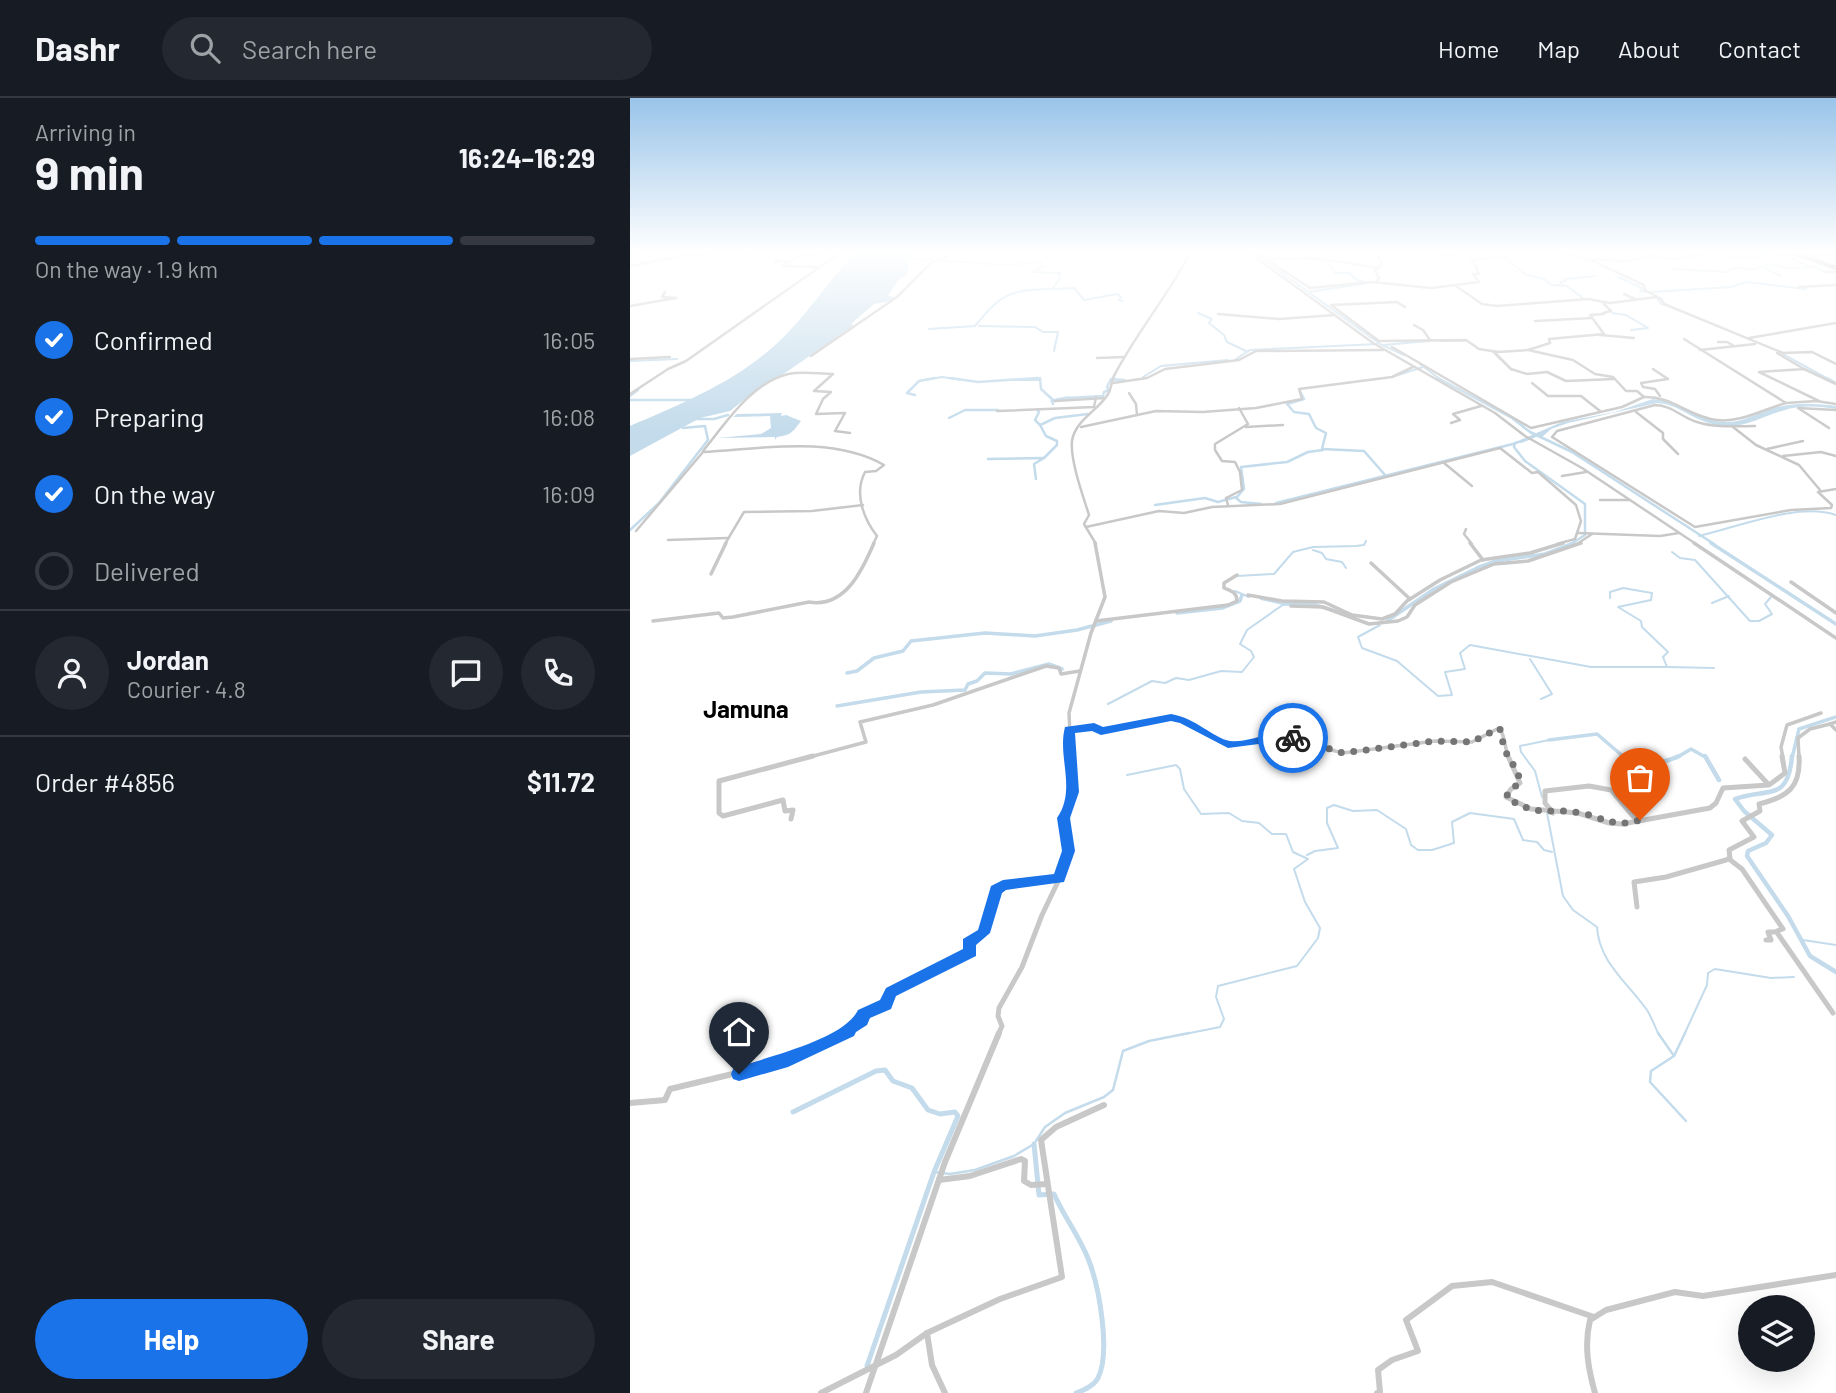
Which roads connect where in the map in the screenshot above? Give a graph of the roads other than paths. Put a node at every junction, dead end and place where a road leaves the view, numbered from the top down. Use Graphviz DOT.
graph roads {
  1 [pos="755,312"];
  2 [pos="875,312"];
  3 [pos="1156,312"];
  4 [pos="1332,312"];
  5 [pos="1340,312"];
  6 [pos="1606,312"];
  7 [pos="1685,312"];
  8 [pos="1217,314"];
  9 [pos="1336,315"];
  10 [pos="1593,318"];
  11 [pos="1350,320"];
  12 [pos="1344,321"];
  13 [pos="1535,321"];
  14 [pos="1836,323"];
  15 [pos="1414,326"];
  16 [pos="1592,334"];
  17 [pos="1742,336"];
  18 [pos="1634,338"];
  19 [pos="1748,338"];
  20 [pos="1684,339"];
  21 [pos="1430,340"];
  22 [pos="1381,341"];
  23 [pos="1718,342"];
  24 [pos="1374,344"];
  25 [pos="1755,344"];
  26 [pos="1392,346"];
  27 [pos="1734,346"];
  28 [pos="1384,350"];
  29 [pos="1700,350"];
  30 [pos="1493,351"];
  31 [pos="1528,351"];
  32 [pos="811,356"];
  33 [pos="1125,356"];
  34 [pos="670,357"];
  35 [pos="1097,358"];
  36 [pos="630,359"];
  37 [pos="1836,364"];
  38 [pos="1413,366"];
  39 [pos="1653,369"];
  40 [pos="1804,369"];
  41 [pos="1418,370"];
  42 [pos="1614,379"];
  43 [pos="1113,380"];
  44 [pos="1372,380"];
  45 [pos="1532,383"];
  46 [pos="1836,384"];
  47 [pos="1129,393"];
  48 [pos="630,394"];
  49 [pos="1096,397"];
  50 [pos="1644,397"];
  51 [pos="1661,397"];
  52 [pos="1105,398"];
  53 [pos="1055,401"];
  54 [pos="1819,401"];
  55 [pos="1786,403"];
  56 [pos="1836,404"];
  57 [pos="1482,405"];
  58 [pos="1239,408"];
  59 [pos="1836,410"];
  60 [pos="998,411"];
  61 [pos="1600,411"];
  62 [pos="1636,412"];
  63 [pos="1137,415"];
  64 [pos="1516,418"];
  65 [pos="1506,421"];
  66 [pos="1451,423"];
  67 [pos="1283,425"];
  68 [pos="1755,426"];
  69 [pos="1242,427"];
  70 [pos="1733,427"];
  71 [pos="1829,428"];
  72 [pos="1077,429"];
  73 [pos="850,433"];
  74 [pos="1558,441"];
  75 [pos="1803,441"];
  76 [pos="1545,445"];
  77 [pos="1766,449"];
  78 [pos="703,452"];
  79 [pos="1678,454"];
  80 [pos="1783,456"];
  81 [pos="1836,456"];
  82 [pos="1444,462"];
  83 [pos="1587,471"];
  84 [pos="1562,476"];
  85 [pos="1472,486"];
  86 [pos="1836,489"];
  87 [pos="1820,490"];
  88 [pos="1600,500"];
  89 [pos="1630,500"];
  90 [pos="863,505"];
  91 [pos="1228,505"];
  92 [pos="1834,507"];
  93 [pos="1086,527"];
  94 [pos="1466,529"];
  95 [pos="636,531"];
  96 [pos="1580,533"];
  97 [pos="1680,533"];
  98 [pos="1590,534"];
  99 [pos="728,538"];
  100 [pos="668,540"];
  101 [pos="1483,560"];
  102 [pos="1371,563"];
  103 [pos="711,574"];
  104 [pos="1237,575"];
  105 [pos="1791,582"];
  106 [pos="1248,595"];
  107 [pos="1410,599"];
  108 [pos="1291,606"];
  109 [pos="1836,613"];
  110 [pos="653,621"];
  111 [pos="1095,623"];
  112 [pos="1836,638"];
  113 [pos="1080,671"];
  114 [pos="1821,713"];
  115 [pos="1833,723"];
  116 [pos="1069,730"];
  117 [pos="1836,730"];
  118 [pos="1745,759"];
  119 [pos="1769,785"];
  120 [pos="1554,813"];
  121 [pos="791,819"];
  122 [pos="1637,821"];
  123 [pos="1729,859"];
  124 [pos="1059,879"];
  125 [pos="1637,907"];
  126 [pos="1777,932"];
  127 [pos="1766,940"];
  128 [pos="1833,1013"];
  129 [pos="630,1103"];
  130 [pos="1104,1105"];
  131 [pos="939,1180"];
  132 [pos="1047,1189"];
  133 [pos="1836,1275"];
  134 [pos="1594,1317"];
  135 [pos="927,1333"];
  136 [pos="874,1367"];
  137 [pos="821,1393"];
  138 [pos="866,1393"];
  139 [pos="945,1393"];
  140 [pos="1379,1393"];
  141 [pos="1595,1393"];
  1 -- 48 [label="street"];
  2 -- 32 [label="street"];
  3 -- 33 [label="street"];
  4 -- 9 [label="street"];
  5 -- 11 [label="street"];
  6 -- 10 [label="street"];
  7 -- 17 [label="street"];
  8 -- 9 [label="street"];
  9 -- 12 [label="street"];
  10 -- 13 [label="street"];
  10 -- 16 [label="street"];
  11 -- 12 [label="street"];
  11 -- 22 [label="street"];
  12 -- 24 [label="street"];
  14 -- 19 [label="street"];
  15 -- 21 [label="street"];
  16 -- 18 [label="street"];
  16 -- 31 [label="street"];
  17 -- 19 [label="street"];
  17 -- 25 [label="street"];
  19 -- 37 [label="street"];
  20 -- 29 [label="street"];
  21 -- 22 [label="street"];
  21 -- 30 [label="street"];
  22 -- 24 [label="street"];
  23 -- 27 [label="street"];
  24 -- 28 [label="street"];
  25 -- 27 [label="street"];
  25 -- 40 [label="street"];
  26 -- 64 [label="street"];
  27 -- 29 [label="street"];
  28 -- 38 [label="street"];
  28 -- 43 [label="street"];
  29 -- 55 [label="street"];
  30 -- 31 [label="street"];
  30 -- 42 [label="street"];
  31 -- 42 [label="street"];
  33 -- 35 [label="street"];
  33 -- 43 [label="street"];
  34 -- 36 [label="street"];
  38 -- 41 [label="street"];
  38 -- 58 [label="street"];
  39 -- 51 [label="street"];
  40 -- 46 [label="street"];
  40 -- 54 [label="street"];
  41 -- 44 [label="street"];
  41 -- 57 [label="street"];
  42 -- 50 [label="street"];
  43 -- 52 [label="street"];
  45 -- 61 [label="street"];
  47 -- 63 [label="street"];
  49 -- 52 [label="street"];
  49 -- 53 [label="street"];
  49 -- 60 [label="street"];
  50 -- 51 [label="street"];
  50 -- 61 [label="street"];
  51 -- 55 [label="street"];
  52 -- 72 [label="street"];
  54 -- 55 [label="street"];
  54 -- 56 [label="street"];
  57 -- 65 [label="street"];
  57 -- 66 [label="street"];
  58 -- 63 [label="street"];
  58 -- 69 [label="street"];
  59 -- 71 [label="street"];
  61 -- 64 [label="street"];
  62 -- 70 [label="street"];
  62 -- 74 [label="street"];
  62 -- 79 [label="street"];
  63 -- 72 [label="street"];
  64 -- 65 [label="street"];
  65 -- 76 [label="street"];
  67 -- 69 [label="street"];
  68 -- 70 [label="street"];
  69 -- 91 [label="street"];
  70 -- 77 [label="street"];
  72 -- 93 [label="street"];
  73 -- 78 [label="street"];
  74 -- 76 [label="street"];
  74 -- 92 [label="street"];
  75 -- 77 [label="street"];
  76 -- 83 [label="street"];
  77 -- 80 [label="street"];
  78 -- 90 [label="street"];
  78 -- 95 [label="street"];
  80 -- 81 [label="street"];
  80 -- 87 [label="street"];
  82 -- 85 [label="street"];
  82 -- 91 [label="street"];
  82 -- 96 [label="street"];
  83 -- 84 [label="street"];
  83 -- 89 [label="street"];
  86 -- 87 [label="street"];
  87 -- 92 [label="street"];
  88 -- 89 [label="street"];
  89 -- 97 [label="street"];
  90 -- 99 [label="street"];
  90 -- 110 [label="street"];
  91 -- 93 [label="street"];
  93 -- 111 [label="street"];
  94 -- 101 [label="street"];
  96 -- 98 [label="street"];
  96 -- 101 [label="street"];
  97 -- 98 [label="street"];
  97 -- 112 [label="street"];
  98 -- 108 [label="street"];
  99 -- 100 [label="street"];
  99 -- 103 [label="street"];
  101 -- 107 [label="street"];
  102 -- 107 [label="street"];
  104 -- 111 [label="street"];
  105 -- 109 [label="street"];
  106 -- 107 [label="street"];
  111 -- 113 [label="street"];
  113 -- 116 [label="street"];
  113 -- 121 [label="street"];
  114 -- 119 [label="street"];
  115 -- 117 [label="street"];
  115 -- 123 [label="street"];
  116 -- 120 [label="street"];
  116 -- 124 [label="street"];
  118 -- 119 [label="street"];
  119 -- 122 [label="street"];
  120 -- 122 [label="street"];
  120 -- 122 [label="street"];
  123 -- 125 [label="street"];
  123 -- 126 [label="street"];
  124 -- 129 [label="street"];
  124 -- 131 [label="street"];
  126 -- 127 [label="street"];
  126 -- 128 [label="street"];
  130 -- 132 [label="street"];
  131 -- 132 [label="street"];
  131 -- 136 [label="street"];
  132 -- 135 [label="street"];
  133 -- 134 [label="street"];
  134 -- 140 [label="street"];
  134 -- 141 [label="street"];
  135 -- 136 [label="street"];
  135 -- 139 [label="street"];
  136 -- 137 [label="street"];
  136 -- 138 [label="street"];
}
